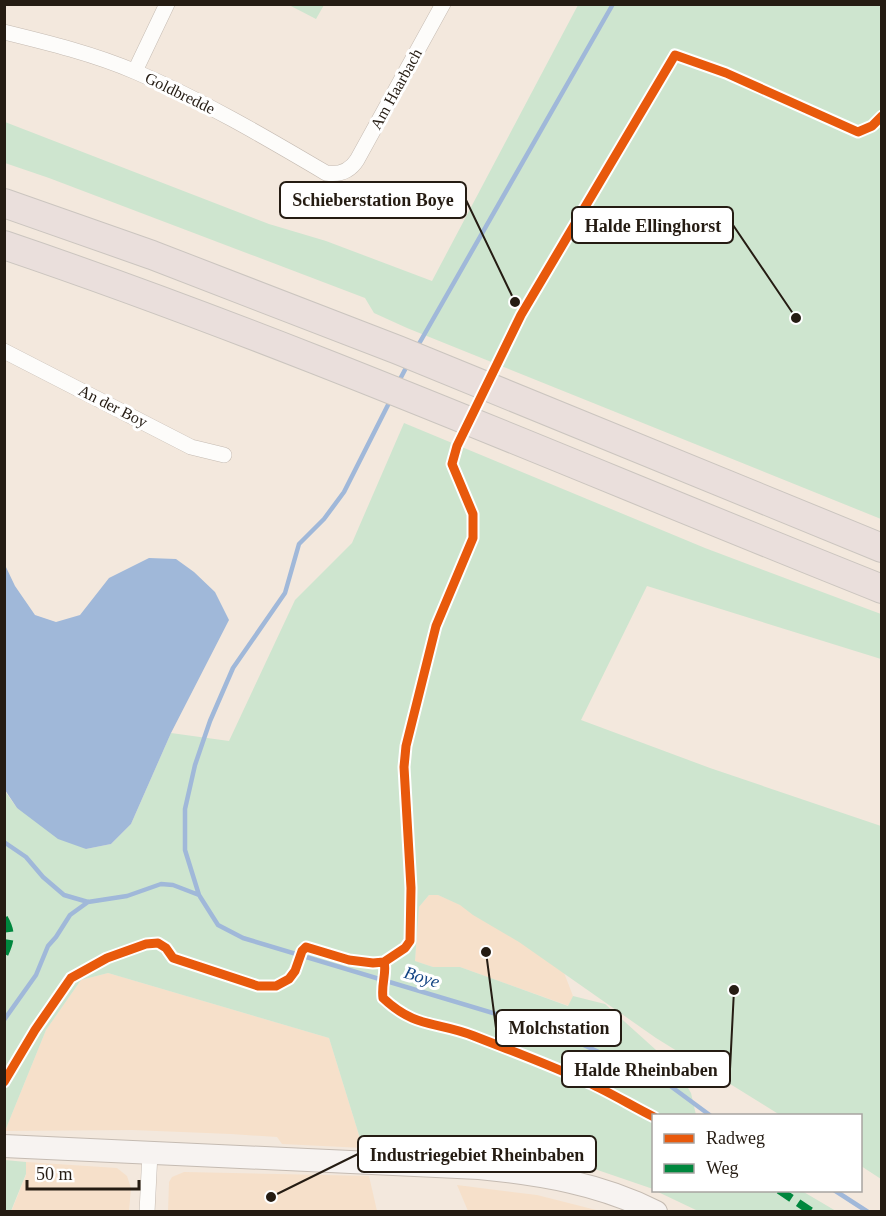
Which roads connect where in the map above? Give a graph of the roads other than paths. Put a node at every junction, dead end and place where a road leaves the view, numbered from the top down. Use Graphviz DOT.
graph roads {
  1 [pos="167,4"];
  2 [pos="443,4"];
  3 [pos="4,32"];
  4 [pos="135,71"];
  5 [pos="346,171"];
  6 [pos="4,203"];
  7 [pos="4,244"];
  8 [pos="4,351"];
  9 [pos="224,454"];
  10 [pos="882,548"];
  11 [pos="882,589"];
  12 [pos="4,1146"];
  13 [pos="150,1153"];
  14 [pos="147,1212"];
  15 [pos="656,1212"];
  1 -- 4 [label="street"];
  2 -- 5 [label="street, Am Haarbach"];
  3 -- 4 [label="street, Goldbredde"];
  4 -- 5 [label="street, Goldbredde"];
  6 -- 10 [label="highway"];
  7 -- 11 [label="highway"];
  8 -- 9 [label="street, An der Boy"];
  12 -- 13 [label="street"];
  13 -- 14 [label="street"];
  13 -- 15 [label="street"];
}
